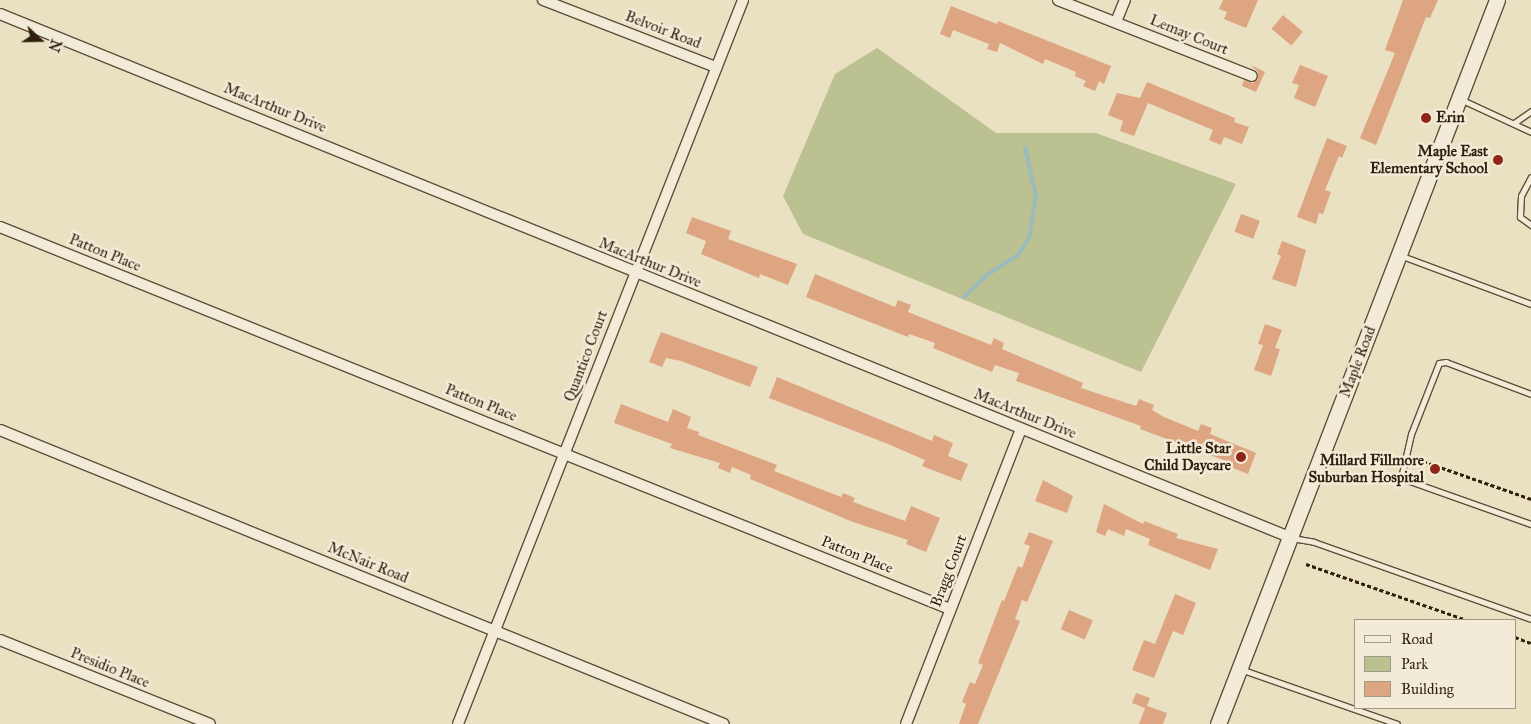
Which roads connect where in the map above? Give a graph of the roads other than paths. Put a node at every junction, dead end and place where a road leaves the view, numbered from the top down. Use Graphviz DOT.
graph roads {
  1 [pos="543,0"];
  2 [pos="743,0"];
  3 [pos="1058,0"];
  4 [pos="1125,0"];
  5 [pos="1496,0"];
  6 [pos="0,14"];
  7 [pos="1116,22"];
  8 [pos="716,67"];
  9 [pos="1252,76"];
  10 [pos="1459,99"];
  11 [pos="1531,111"];
  12 [pos="1514,123"];
  13 [pos="1531,132"];
  14 [pos="1531,176"];
  15 [pos="1531,225"];
  16 [pos="0,227"];
  17 [pos="1399,254"];
  18 [pos="634,273"];
  19 [pos="1531,304"];
  20 [pos="1531,394"];
  21 [pos="1021,429"];
  22 [pos="0,430"];
  23 [pos="565,452"];
  24 [pos="1531,524"];
  25 [pos="1289,537"];
  26 [pos="950,609"];
  27 [pos="1531,619"];
  28 [pos="495,631"];
  29 [pos="0,640"];
  30 [pos="1239,669"];
  31 [pos="210,724"];
  32 [pos="458,724"];
  33 [pos="724,724"];
  34 [pos="906,724"];
  35 [pos="1218,724"];
  36 [pos="1396,724"];
  1 -- 8 [label="street, Belvoir Road"];
  2 -- 8 [label="street, Quantico Court"];
  3 -- 7 [label="street, Lemay Court"];
  4 -- 7 [label="street"];
  5 -- 10 [label="main road, Maple Road"];
  6 -- 18 [label="street, MacArthur Drive"];
  7 -- 9 [label="street, Lemay Court"];
  8 -- 18 [label="street, Quantico Court"];
  10 -- 12 [label="lane"];
  10 -- 17 [label="main road, Maple Road"];
  11 -- 12 [label="lane"];
  12 -- 13 [label="lane"];
  14 -- 15 [label="lane"];
  16 -- 23 [label="street, Patton Place"];
  17 -- 19 [label="lane"];
  17 -- 25 [label="main road, Maple Road"];
  18 -- 21 [label="street, MacArthur Drive"];
  18 -- 23 [label="street, Quantico Court"];
  20 -- 24 [label="lane"];
  21 -- 25 [label="street, MacArthur Drive"];
  21 -- 26 [label="street, Bragg Court"];
  22 -- 28 [label="street, McNair Road"];
  23 -- 26 [label="street, Patton Place"];
  23 -- 28 [label="street, Quantico Court"];
  25 -- 27 [label="lane"];
  25 -- 30 [label="main road, Maple Road"];
  26 -- 34 [label="street, Bragg Court"];
  28 -- 32 [label="street, Quantico Court"];
  28 -- 33 [label="street, McNair Road"];
  29 -- 31 [label="street, Presidio Place"];
  30 -- 35 [label="main road, Maple Road"];
  30 -- 36 [label="lane"];
}
